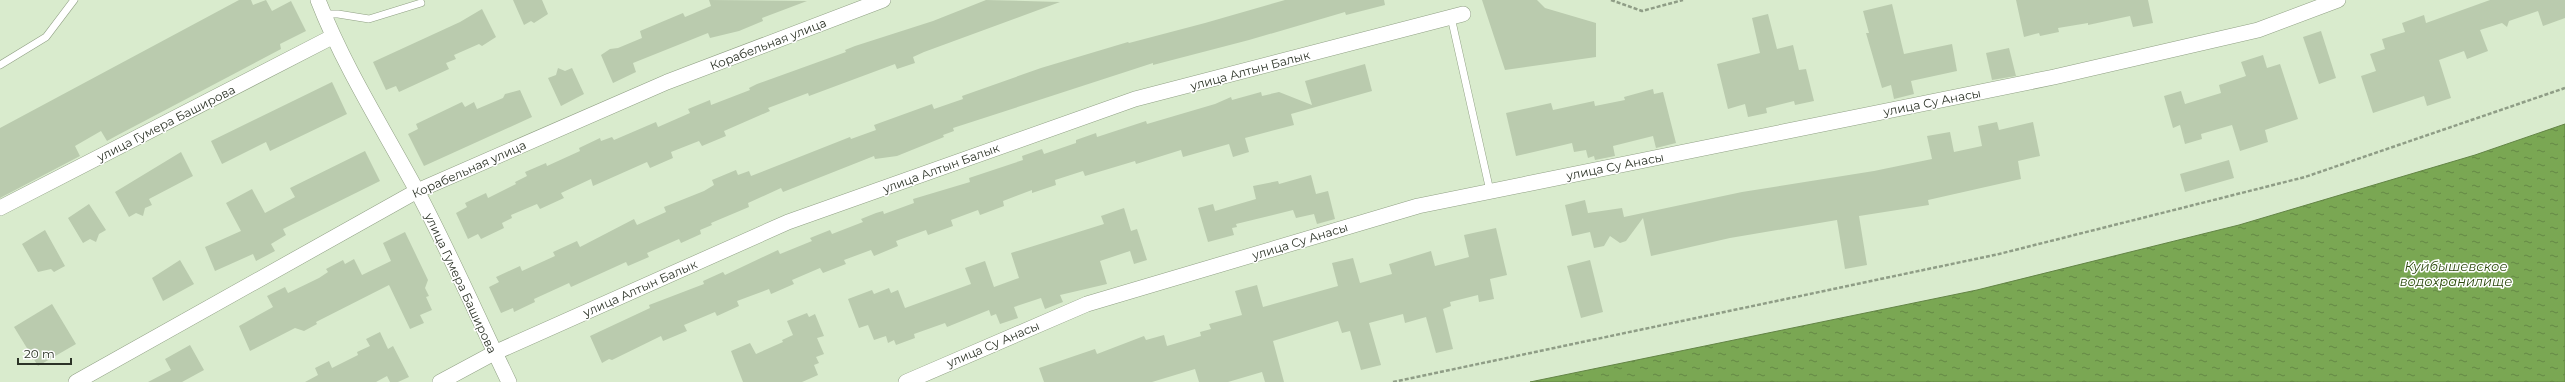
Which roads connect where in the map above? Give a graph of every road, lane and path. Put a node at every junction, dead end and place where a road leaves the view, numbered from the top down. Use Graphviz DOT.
graph roads {
  1 [pos="74,0"];
  2 [pos="883,0"];
  3 [pos="1611,0"];
  4 [pos="1683,0"];
  5 [pos="2338,0"];
  6 [pos="421,3"];
  7 [pos="320,7"];
  8 [pos="1457,15"];
  9 [pos="332,37"];
  10 [pos="0,65"];
  11 [pos="2565,88"];
  12 [pos="417,191"];
  13 [pos="1490,191"];
  14 [pos="0,208"];
  15 [pos="494,353"];
  16 [pos="76,382"];
  17 [pos="440,382"];
  18 [pos="509,382"];
  19 [pos="906,382"];
  20 [pos="1392,382"];
  1 -- 10 [label="lane"];
  2 -- 12 [label="street, Корабельная улица"];
  3 -- 4 [label="path"];
  5 -- 13 [label="street, улица Су Анасы"];
  6 -- 7 [label="lane"];
  7 -- 9 [label="street, улица Гумера Баширова"];
  8 -- 13 [label="lane"];
  8 -- 15 [label="street, улица Алтын Балык"];
  9 -- 12 [label="street, улица Гумера Баширова"];
  9 -- 14 [label="street, улица Гумера Баширова"];
  11 -- 20 [label="path"];
  12 -- 15 [label="street, улица Гумера Баширова"];
  12 -- 16 [label="street, Корабельная улица"];
  13 -- 19 [label="street, улица Су Анасы"];
  15 -- 17 [label="street, улица Алтын Балык"];
  15 -- 18 [label="street, улица Гумера Баширова"];
}
